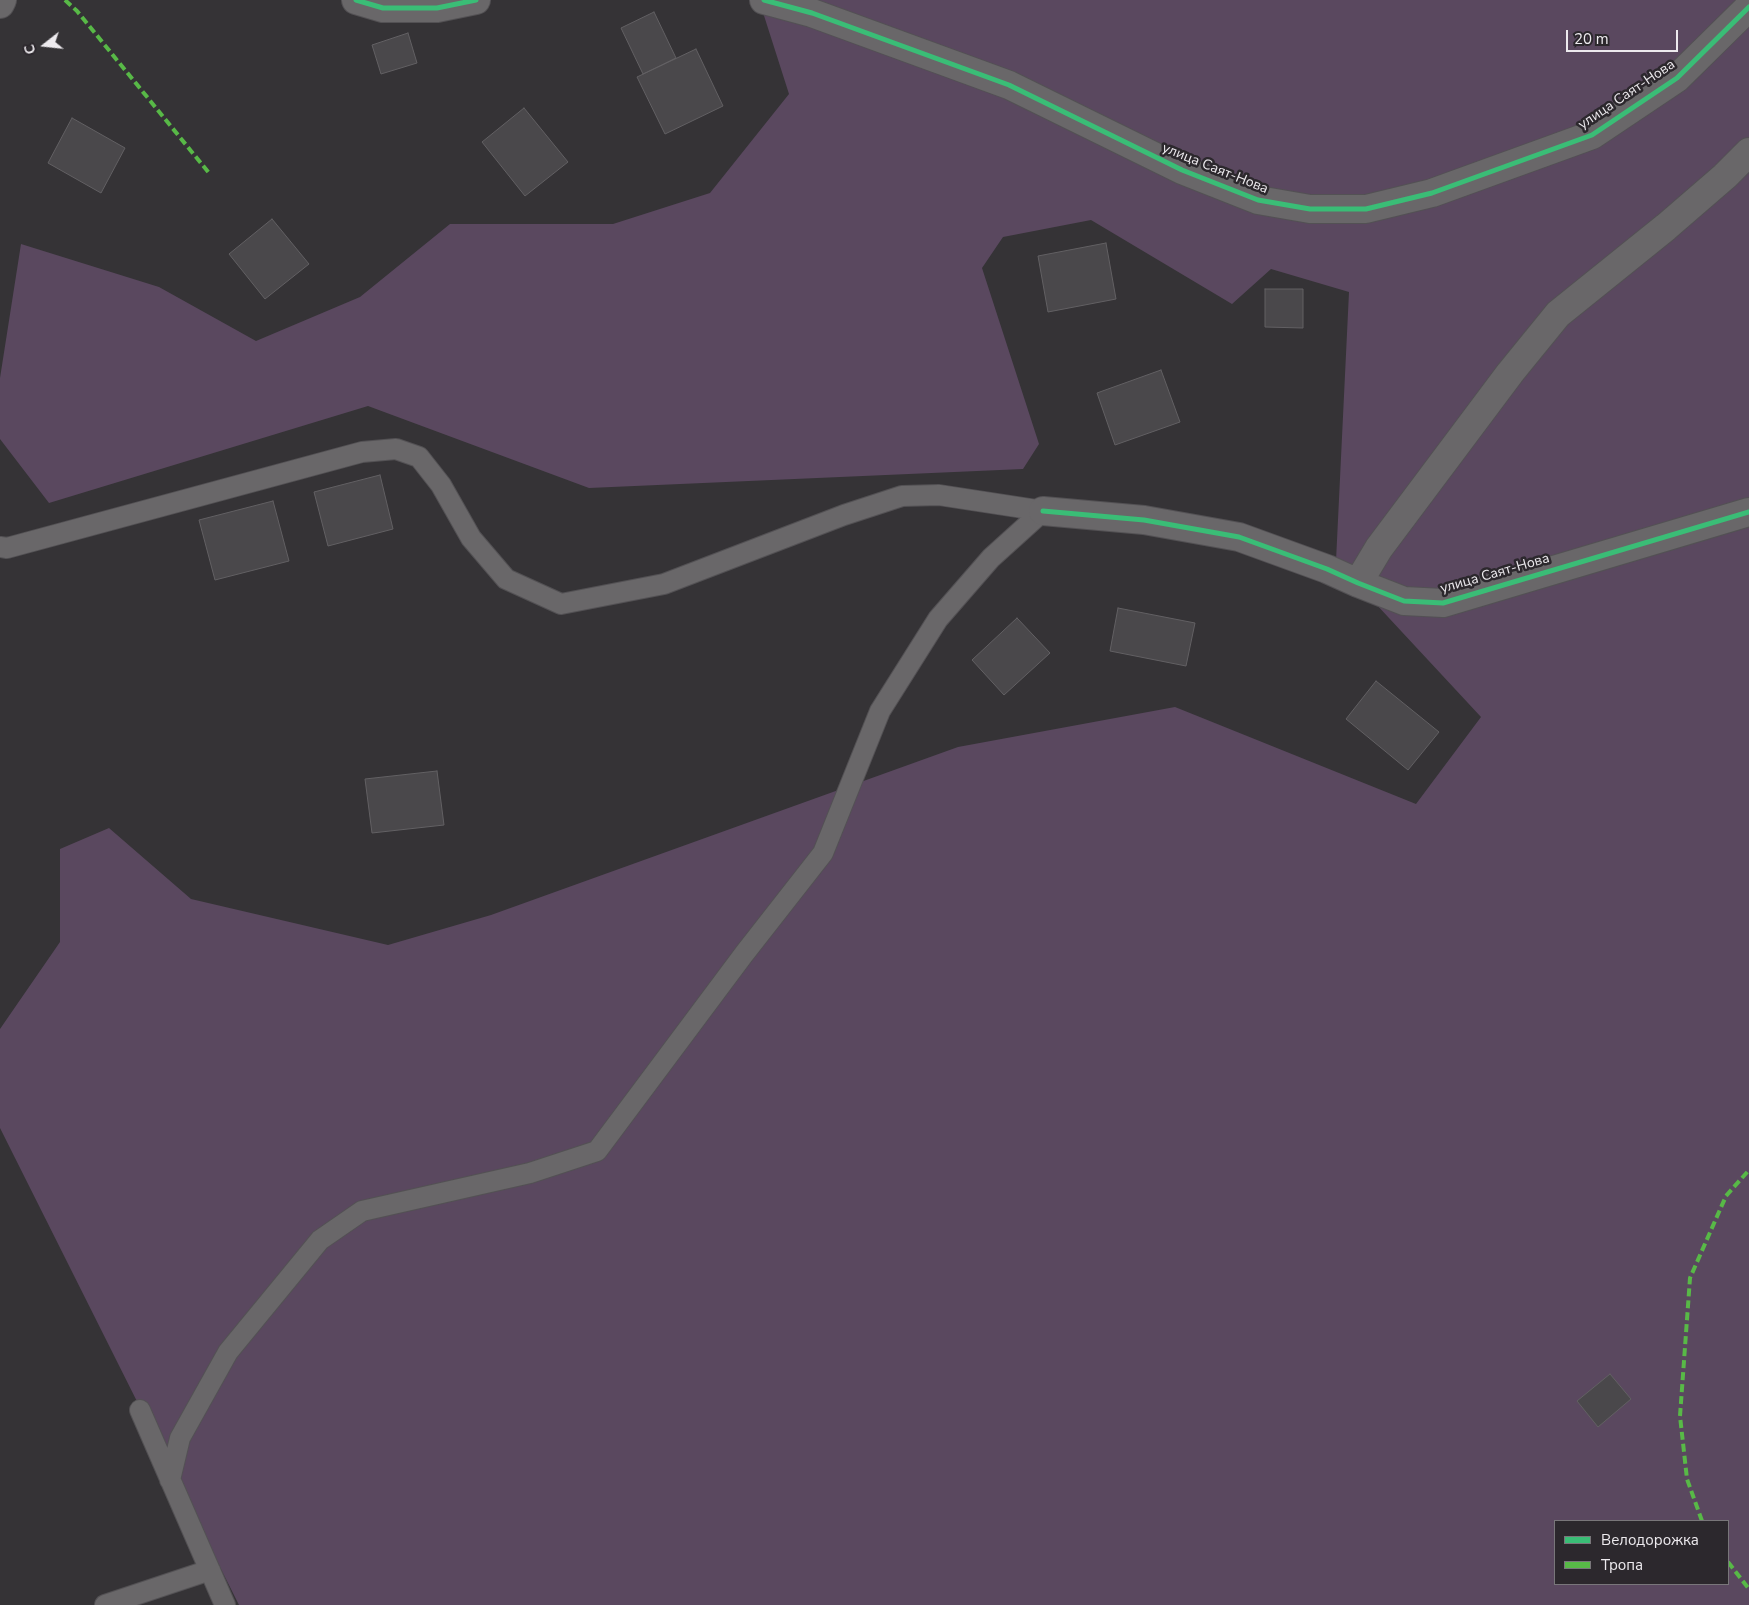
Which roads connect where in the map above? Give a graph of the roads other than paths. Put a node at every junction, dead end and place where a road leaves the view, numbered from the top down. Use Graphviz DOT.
graph roads {
  1 [pos="2,0"];
  2 [pos="356,0"];
  3 [pos="476,0"];
  4 [pos="764,0"];
  5 [pos="0,4"];
  6 [pos="1749,8"];
  7 [pos="1749,152"];
  8 [pos="1043,511"];
  9 [pos="1749,512"];
  10 [pos="0,547"];
  11 [pos="1358,583"];
  12 [pos="140,1410"];
  13 [pos="170,1480"];
  14 [pos="210,1570"];
  15 [pos="105,1605"];
  16 [pos="225,1605"];
  1 -- 5 [label="street"];
  2 -- 3 [label="street"];
  4 -- 6 [label="street, улица Саят-Нова"];
  7 -- 11 [label="street"];
  8 -- 10 [label="lane"];
  8 -- 11 [label="street, улица Саят-Нова"];
  8 -- 13 [label="lane"];
  9 -- 11 [label="street, улица Саят-Нова"];
  12 -- 13 [label="lane"];
  13 -- 14 [label="lane"];
  14 -- 15 [label="lane"];
  14 -- 16 [label="lane"];
}
